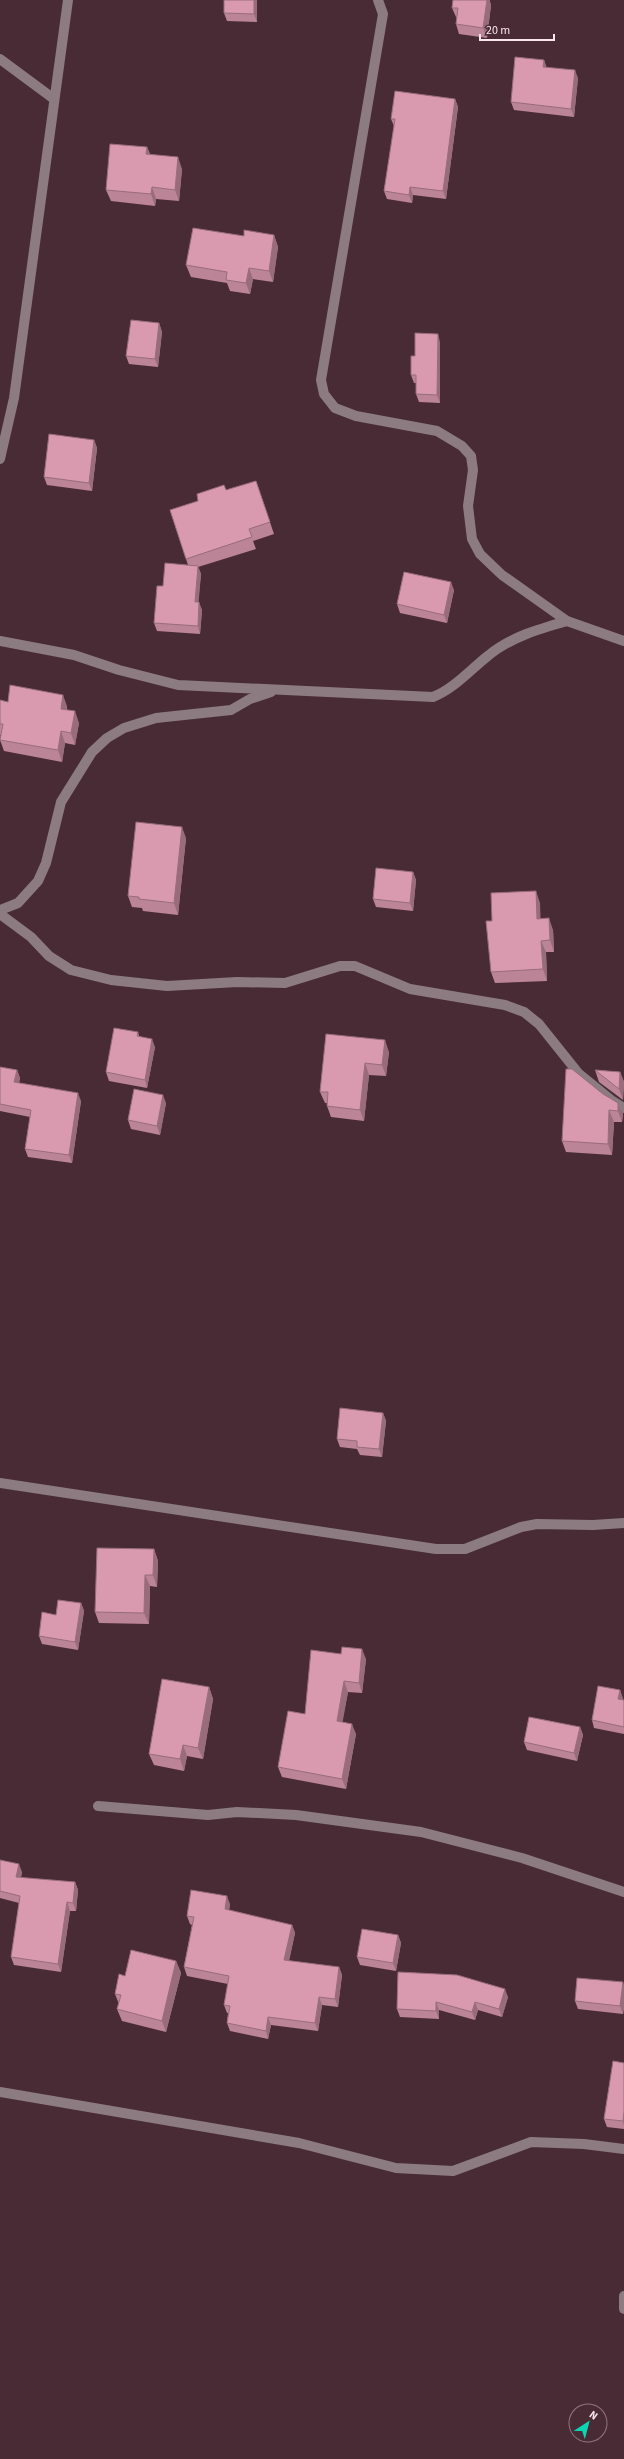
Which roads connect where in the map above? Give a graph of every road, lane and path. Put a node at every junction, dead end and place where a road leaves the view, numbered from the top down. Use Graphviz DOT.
graph roads {
  1 [pos="68,0"];
  2 [pos="378,0"];
  3 [pos="0,59"];
  4 [pos="54,99"];
  5 [pos="0,459"];
  6 [pos="567,621"];
  7 [pos="0,641"];
  8 [pos="624,641"];
  9 [pos="276,690"];
  10 [pos="0,910"];
  11 [pos="0,914"];
  12 [pos="624,1108"];
  13 [pos="0,1483"];
  14 [pos="624,1522"];
  15 [pos="98,1806"];
  16 [pos="624,1892"];
  17 [pos="0,2092"];
  18 [pos="624,2149"];
  19 [pos="624,2296"];
  20 [pos="624,2309"];
  1 -- 4 [label="street"];
  2 -- 6 [label="street"];
  3 -- 4 [label="street"];
  4 -- 5 [label="street"];
  6 -- 8 [label="street"];
  6 -- 9 [label="street"];
  7 -- 9 [label="street"];
  9 -- 10 [label="street"];
  11 -- 12 [label="street"];
  13 -- 14 [label="street"];
  15 -- 16 [label="street"];
  17 -- 18 [label="street"];
  19 -- 20 [label="street"];
}
